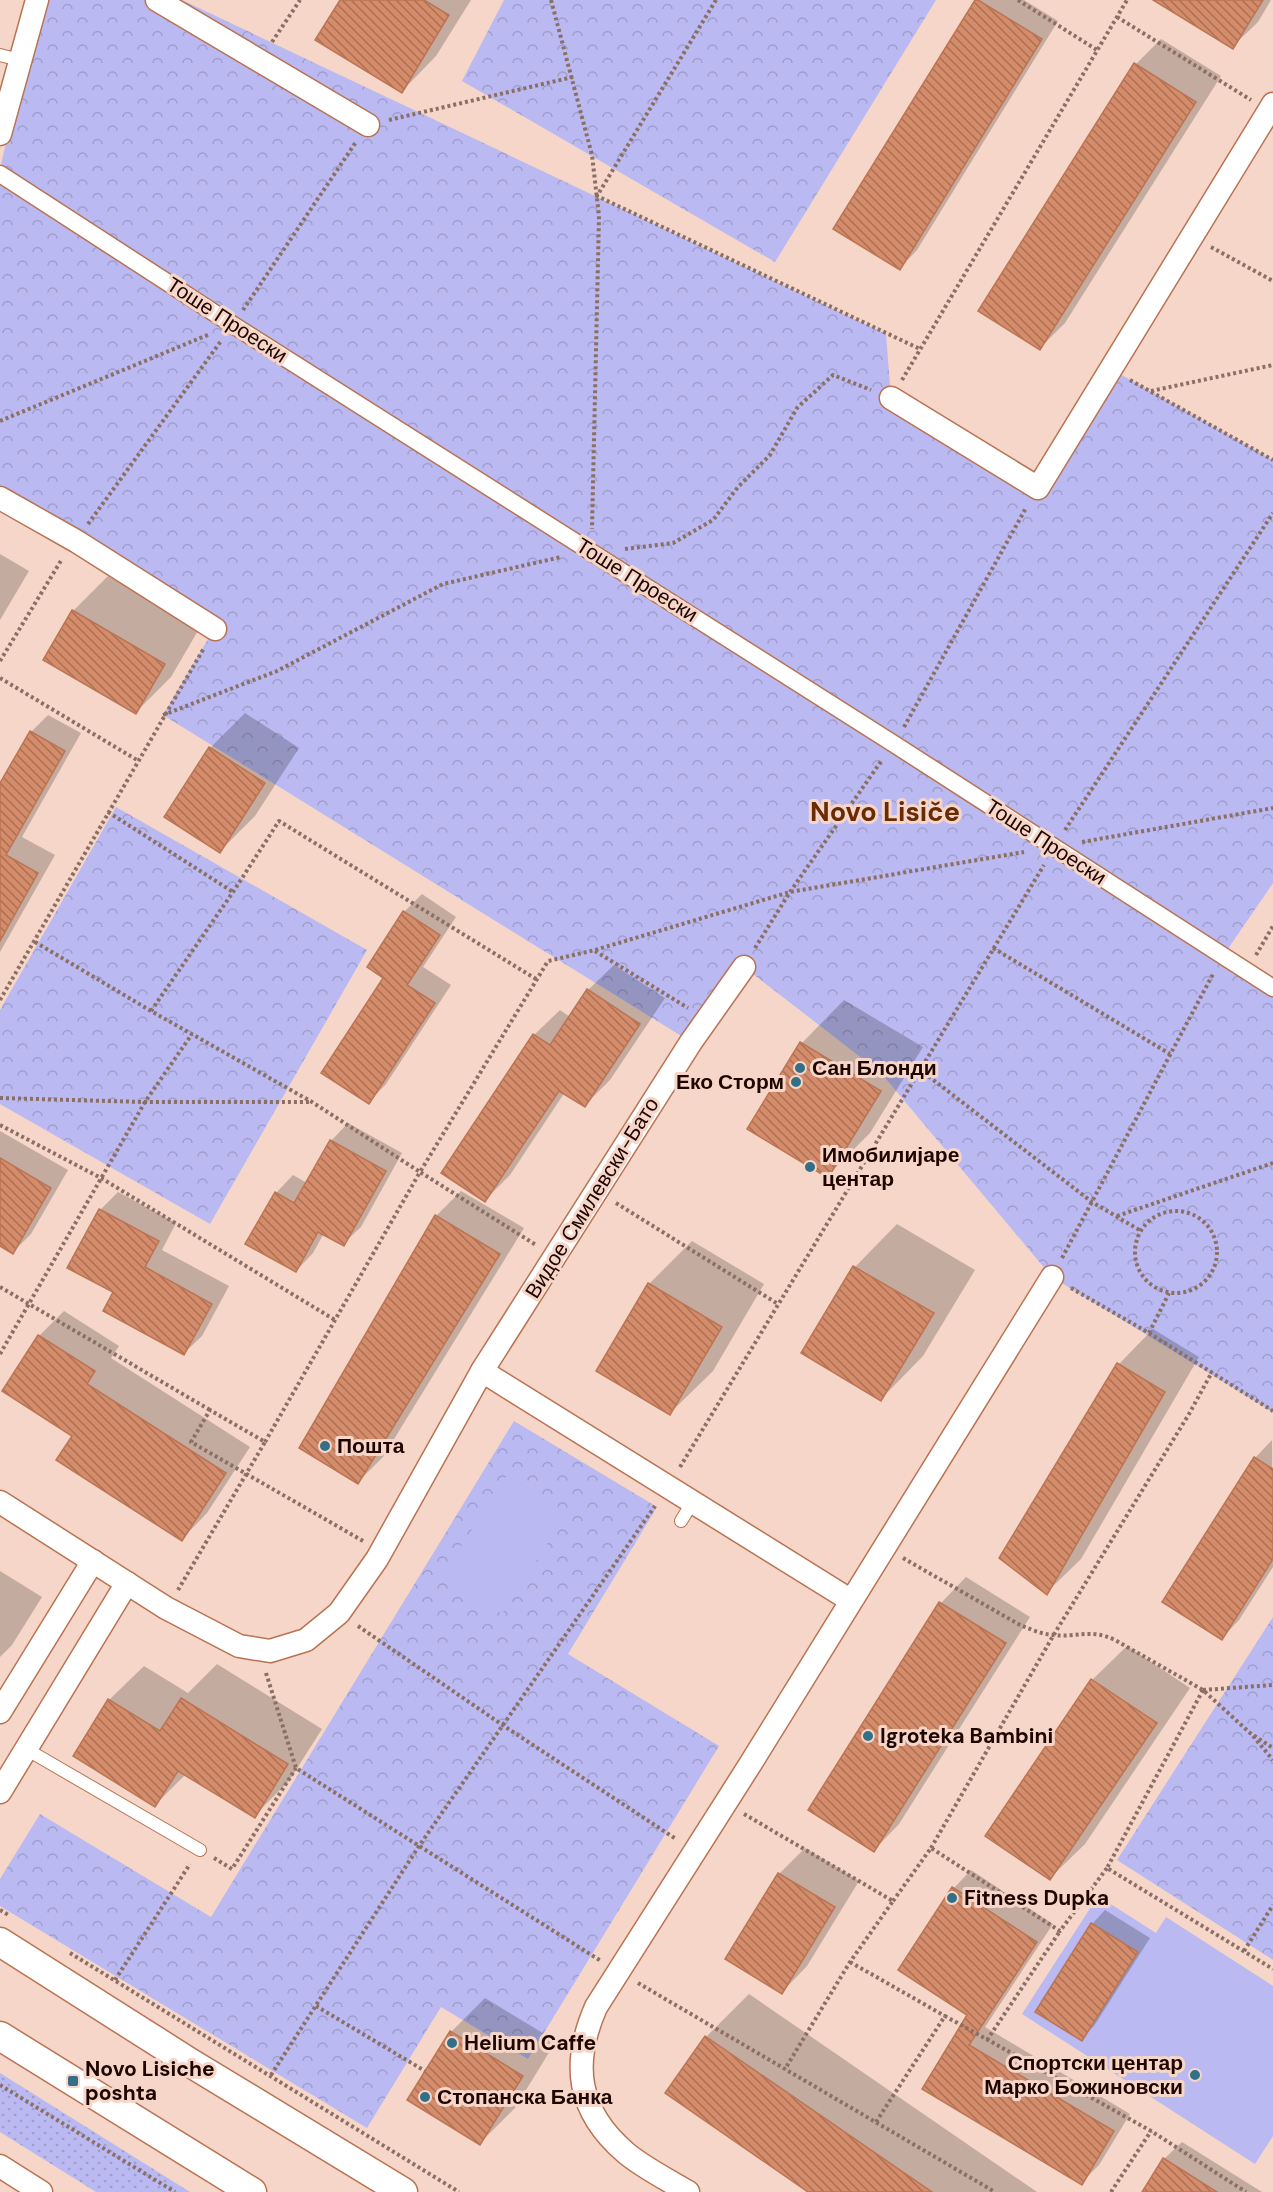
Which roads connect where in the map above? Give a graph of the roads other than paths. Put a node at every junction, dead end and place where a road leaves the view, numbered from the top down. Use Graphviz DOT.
graph roads {
  1 [pos="37,0"];
  2 [pos="157,0"];
  3 [pos="10,58"];
  4 [pos="1271,108"];
  5 [pos="368,124"];
  6 [pos="0,134"];
  7 [pos="0,174"];
  8 [pos="891,398"];
  9 [pos="0,498"];
  10 [pos="215,629"];
  11 [pos="744,967"];
  12 [pos="1273,988"];
  13 [pos="1052,1277"];
  14 [pos="482,1371"];
  15 [pos="0,1502"];
  16 [pos="93,1561"];
  17 [pos="127,1583"];
  18 [pos="850,1600"];
  19 [pos="0,1712"];
  20 [pos="26,1749"];
  21 [pos="0,1792"];
  22 [pos="200,1850"];
  23 [pos="10,1932"];
  24 [pos="0,2036"];
  25 [pos="0,2166"];
  26 [pos="41,2192"];
  27 [pos="252,2192"];
  28 [pos="402,2192"];
  29 [pos="688,2192"];
  1 -- 3 [label="street"];
  2 -- 5 [label="street"];
  3 -- 6 [label="street"];
  4 -- 8 [label="street"];
  7 -- 12 [label="street, Тоше Проески"];
  9 -- 10 [label="street"];
  11 -- 14 [label="street, Видое Смилевски-Бато"];
  13 -- 18 [label="street"];
  14 -- 17 [label="street, Видое Смилевски-Бато"];
  14 -- 18 [label="street"];
  15 -- 16 [label="street"];
  16 -- 17 [label="street"];
  16 -- 19 [label="street"];
  17 -- 20 [label="street"];
  18 -- 29 [label="street"];
  20 -- 21 [label="street"];
  20 -- 22 [label="lane"];
  23 -- 28 [label="street"];
  24 -- 27 [label="street"];
  25 -- 26 [label="street"];
}
